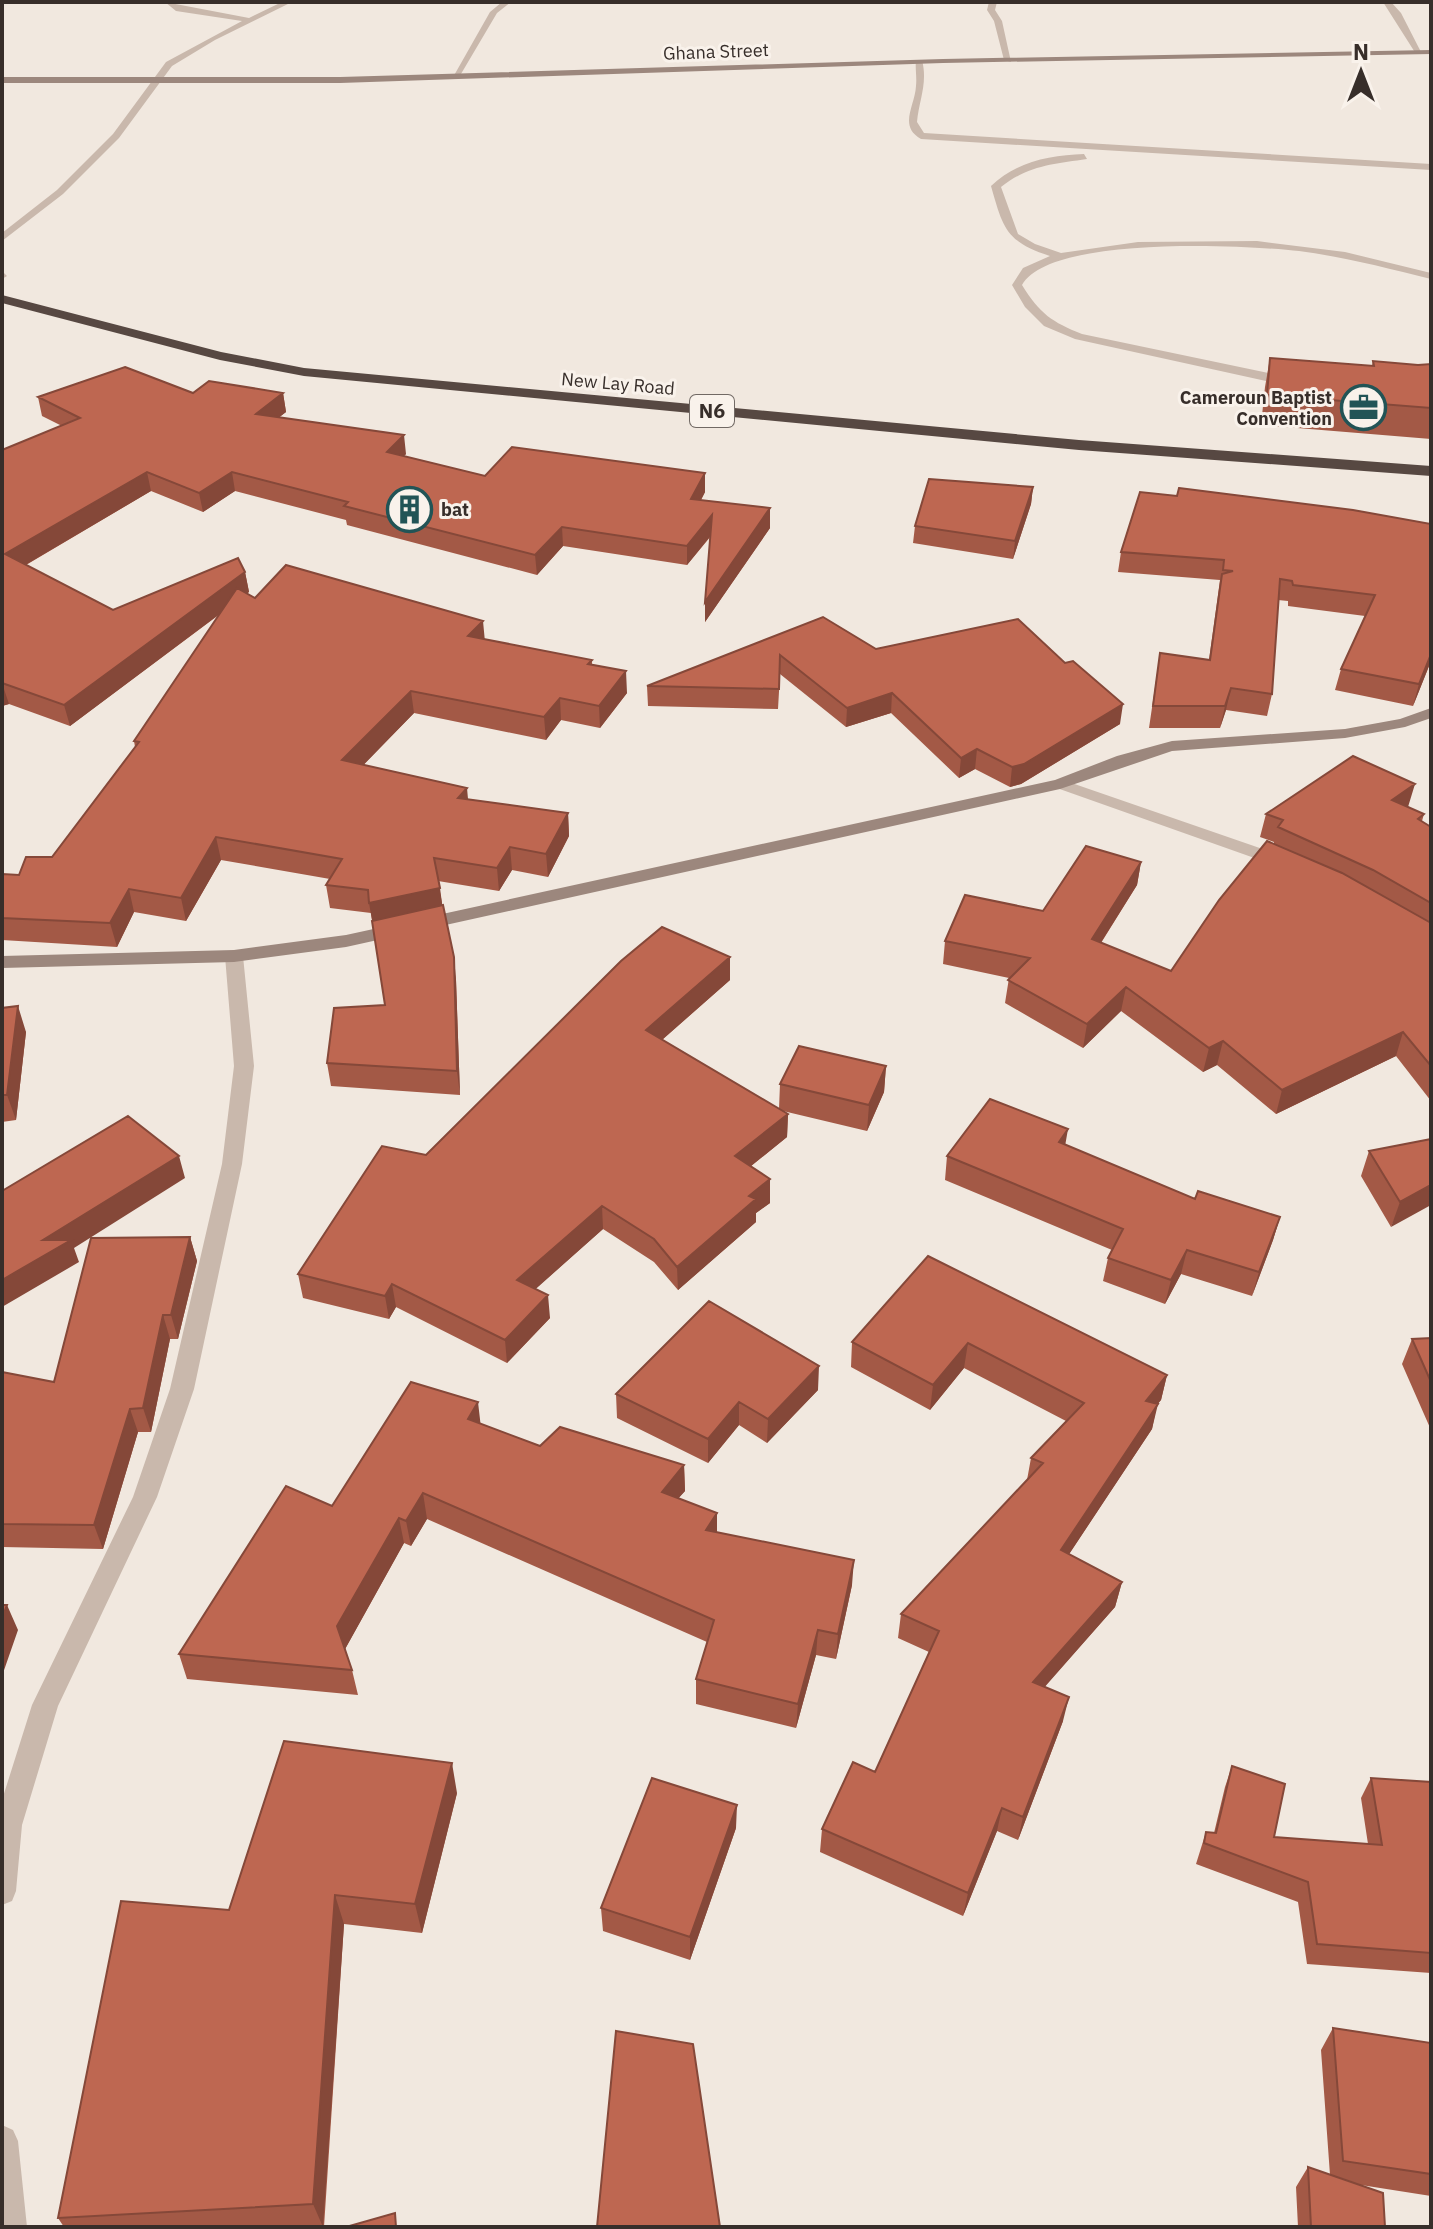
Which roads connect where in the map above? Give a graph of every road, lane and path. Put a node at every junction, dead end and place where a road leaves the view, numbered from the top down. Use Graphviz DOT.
graph roads {
  1 [pos="169,2"];
  2 [pos="288,2"];
  3 [pos="507,2"];
  4 [pos="993,2"];
  5 [pos="1387,2"];
  6 [pos="250,20"];
  7 [pos="1419,52"];
  8 [pos="1431,52"];
  9 [pos="1008,60"];
  10 [pos="919,62"];
  11 [pos="455,77"];
  12 [pos="2,80"];
  13 [pos="155,80"];
  14 [pos="1431,167"];
  15 [pos="1417,179"];
  16 [pos="2,238"];
  17 [pos="1063,257"];
  18 [pos="1431,276"];
  19 [pos="2,299"];
  20 [pos="1312,380"];
  21 [pos="1431,471"];
  22 [pos="1431,713"];
  23 [pos="1060,784"];
  24 [pos="1300,869"];
  25 [pos="234,956"];
  26 [pos="2,962"];
  27 [pos="2,1891"];
  28 [pos="2,2141"];
  29 [pos="11,2227"];
  1 -- 6 [label="street"];
  2 -- 6 [label="street"];
  3 -- 11 [label="street"];
  4 -- 9 [label="street"];
  5 -- 7 [label="street"];
  6 -- 13 [label="street"];
  7 -- 8 [label="street, Ghana Street"];
  7 -- 9 [label="street, Ghana Street"];
  9 -- 10 [label="street, Ghana Street"];
  10 -- 11 [label="street, Ghana Street"];
  10 -- 14 [label="street"];
  11 -- 13 [label="street, Ghana Street"];
  12 -- 13 [label="street, Ghana Street"];
  13 -- 16 [label="street"];
  15 -- 17 [label="street"];
  17 -- 18 [label="street"];
  17 -- 20 [label="street"];
  19 -- 21 [label="highway, New Lay Road / N6"];
  22 -- 23 [label="street"];
  23 -- 24 [label="street"];
  23 -- 25 [label="street"];
  25 -- 26 [label="street"];
  25 -- 27 [label="street"];
  28 -- 29 [label="street"];
}
